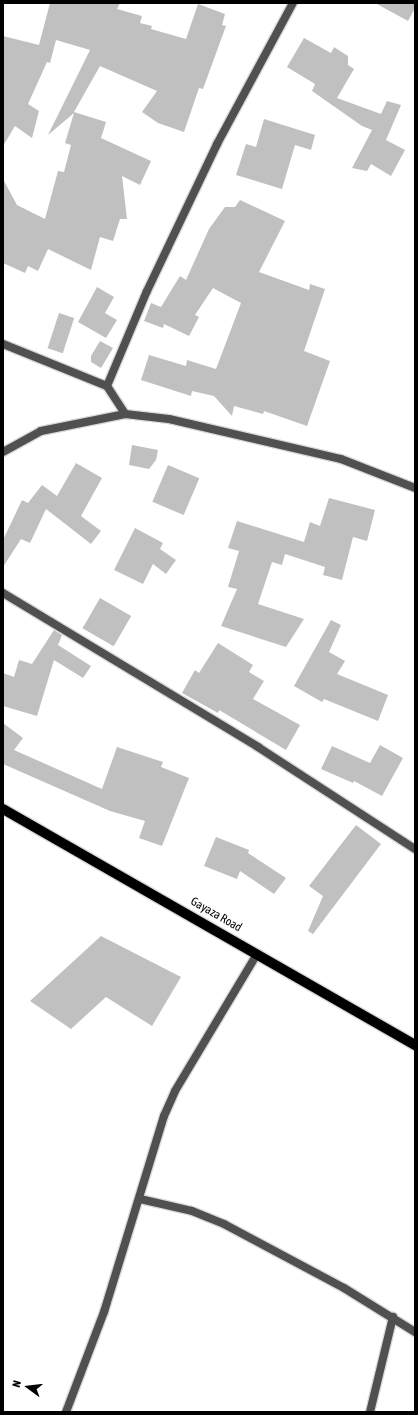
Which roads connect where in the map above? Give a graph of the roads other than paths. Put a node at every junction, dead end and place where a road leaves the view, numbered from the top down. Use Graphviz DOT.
graph roads {
  1 [pos="294,3"];
  2 [pos="3,344"];
  3 [pos="107,386"];
  4 [pos="125,414"];
  5 [pos="3,452"];
  6 [pos="415,488"];
  7 [pos="3,593"];
  8 [pos="3,809"];
  9 [pos="415,849"];
  10 [pos="257,954"];
  11 [pos="415,1045"];
  12 [pos="140,1199"];
  13 [pos="393,1317"];
  14 [pos="415,1332"];
  15 [pos="66,1412"];
  16 [pos="370,1412"];
  1 -- 3 [label="street"];
  2 -- 3 [label="street"];
  3 -- 4 [label="street"];
  4 -- 5 [label="street"];
  4 -- 6 [label="street"];
  7 -- 9 [label="street"];
  8 -- 10 [label="main road, Gayaza Road"];
  10 -- 11 [label="main road, Gayaza Road"];
  10 -- 12 [label="street"];
  12 -- 13 [label="street"];
  12 -- 15 [label="street"];
  13 -- 14 [label="street"];
  13 -- 16 [label="street"];
}
